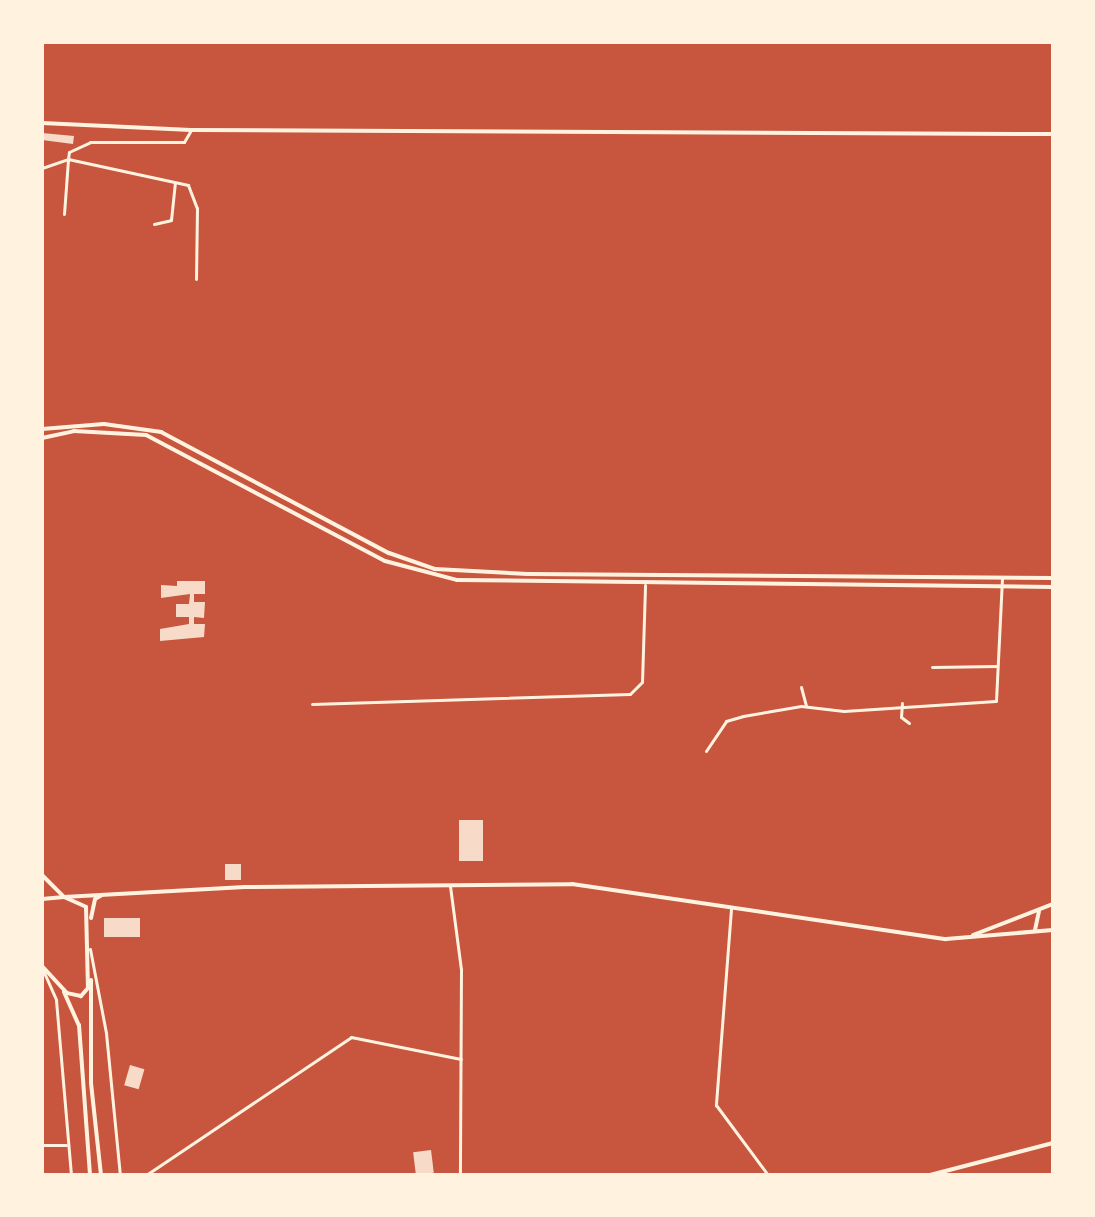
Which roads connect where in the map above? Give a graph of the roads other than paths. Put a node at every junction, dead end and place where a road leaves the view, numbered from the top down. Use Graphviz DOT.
graph roads {
  1 [pos="42,123"];
  2 [pos="191,130"];
  3 [pos="1053,134"];
  4 [pos="68,159"];
  5 [pos="42,168"];
  6 [pos="175,183"];
  7 [pos="64,214"];
  8 [pos="154,224"];
  9 [pos="196,279"];
  10 [pos="42,429"];
  11 [pos="42,438"];
  12 [pos="1002,578"];
  13 [pos="1053,578"];
  14 [pos="645,585"];
  15 [pos="1001,587"];
  16 [pos="1053,587"];
  17 [pos="997,666"];
  18 [pos="932,667"];
  19 [pos="801,687"];
  20 [pos="902,703"];
  21 [pos="312,704"];
  22 [pos="806,706"];
  23 [pos="909,723"];
  24 [pos="706,751"];
  25 [pos="42,875"];
  26 [pos="450,886"];
  27 [pos="112,892"];
  28 [pos="64,897"];
  29 [pos="42,899"];
  30 [pos="1053,904"];
  31 [pos="731,907"];
  32 [pos="1044,907"];
  33 [pos="90,924"];
  34 [pos="1035,930"];
  35 [pos="1053,930"];
  36 [pos="969,936"];
  37 [pos="90,949"];
  38 [pos="42,967"];
  39 [pos="91,980"];
  40 [pos="63,990"];
  41 [pos="461,1059"];
  42 [pos="1053,1143"];
  43 [pos="42,1145"];
  44 [pos="66,1145"];
  45 [pos="71,1175"];
  46 [pos="90,1175"];
  47 [pos="101,1175"];
  48 [pos="120,1175"];
  49 [pos="146,1175"];
  50 [pos="460,1175"];
  51 [pos="768,1175"];
  52 [pos="930,1175"];
  1 -- 2 [label="main road"];
  2 -- 3 [label="main road"];
  2 -- 4 [label="street"];
  4 -- 5 [label="street"];
  4 -- 6 [label="street"];
  4 -- 7 [label="street"];
  6 -- 8 [label="street"];
  6 -- 9 [label="street"];
  10 -- 12 [label="main road"];
  11 -- 14 [label="main road"];
  12 -- 13 [label="main road"];
  12 -- 15 [label="street"];
  14 -- 15 [label="main road"];
  14 -- 21 [label="street"];
  15 -- 16 [label="main road"];
  15 -- 17 [label="street"];
  17 -- 18 [label="street"];
  17 -- 20 [label="street"];
  19 -- 22 [label="street"];
  20 -- 22 [label="street"];
  20 -- 23 [label="street"];
  22 -- 24 [label="street"];
  25 -- 28 [label="main road"];
  26 -- 27 [label="main road"];
  26 -- 31 [label="main road"];
  26 -- 41 [label="street"];
  27 -- 28 [label="main road"];
  27 -- 33 [label="main road"];
  28 -- 29 [label="main road"];
  28 -- 33 [label="main road"];
  30 -- 32 [label="main road"];
  31 -- 36 [label="main road"];
  31 -- 51 [label="street"];
  32 -- 34 [label="main road"];
  32 -- 36 [label="main road"];
  33 -- 37 [label="main road"];
  34 -- 35 [label="main road"];
  34 -- 36 [label="main road"];
  37 -- 39 [label="main road"];
  37 -- 48 [label="street"];
  38 -- 40 [label="main road"];
  38 -- 44 [label="street"];
  39 -- 40 [label="main road"];
  39 -- 47 [label="main road"];
  40 -- 46 [label="main road"];
  41 -- 49 [label="street"];
  41 -- 50 [label="street"];
  42 -- 52 [label="main road"];
  43 -- 44 [label="street"];
  44 -- 45 [label="street"];
}
